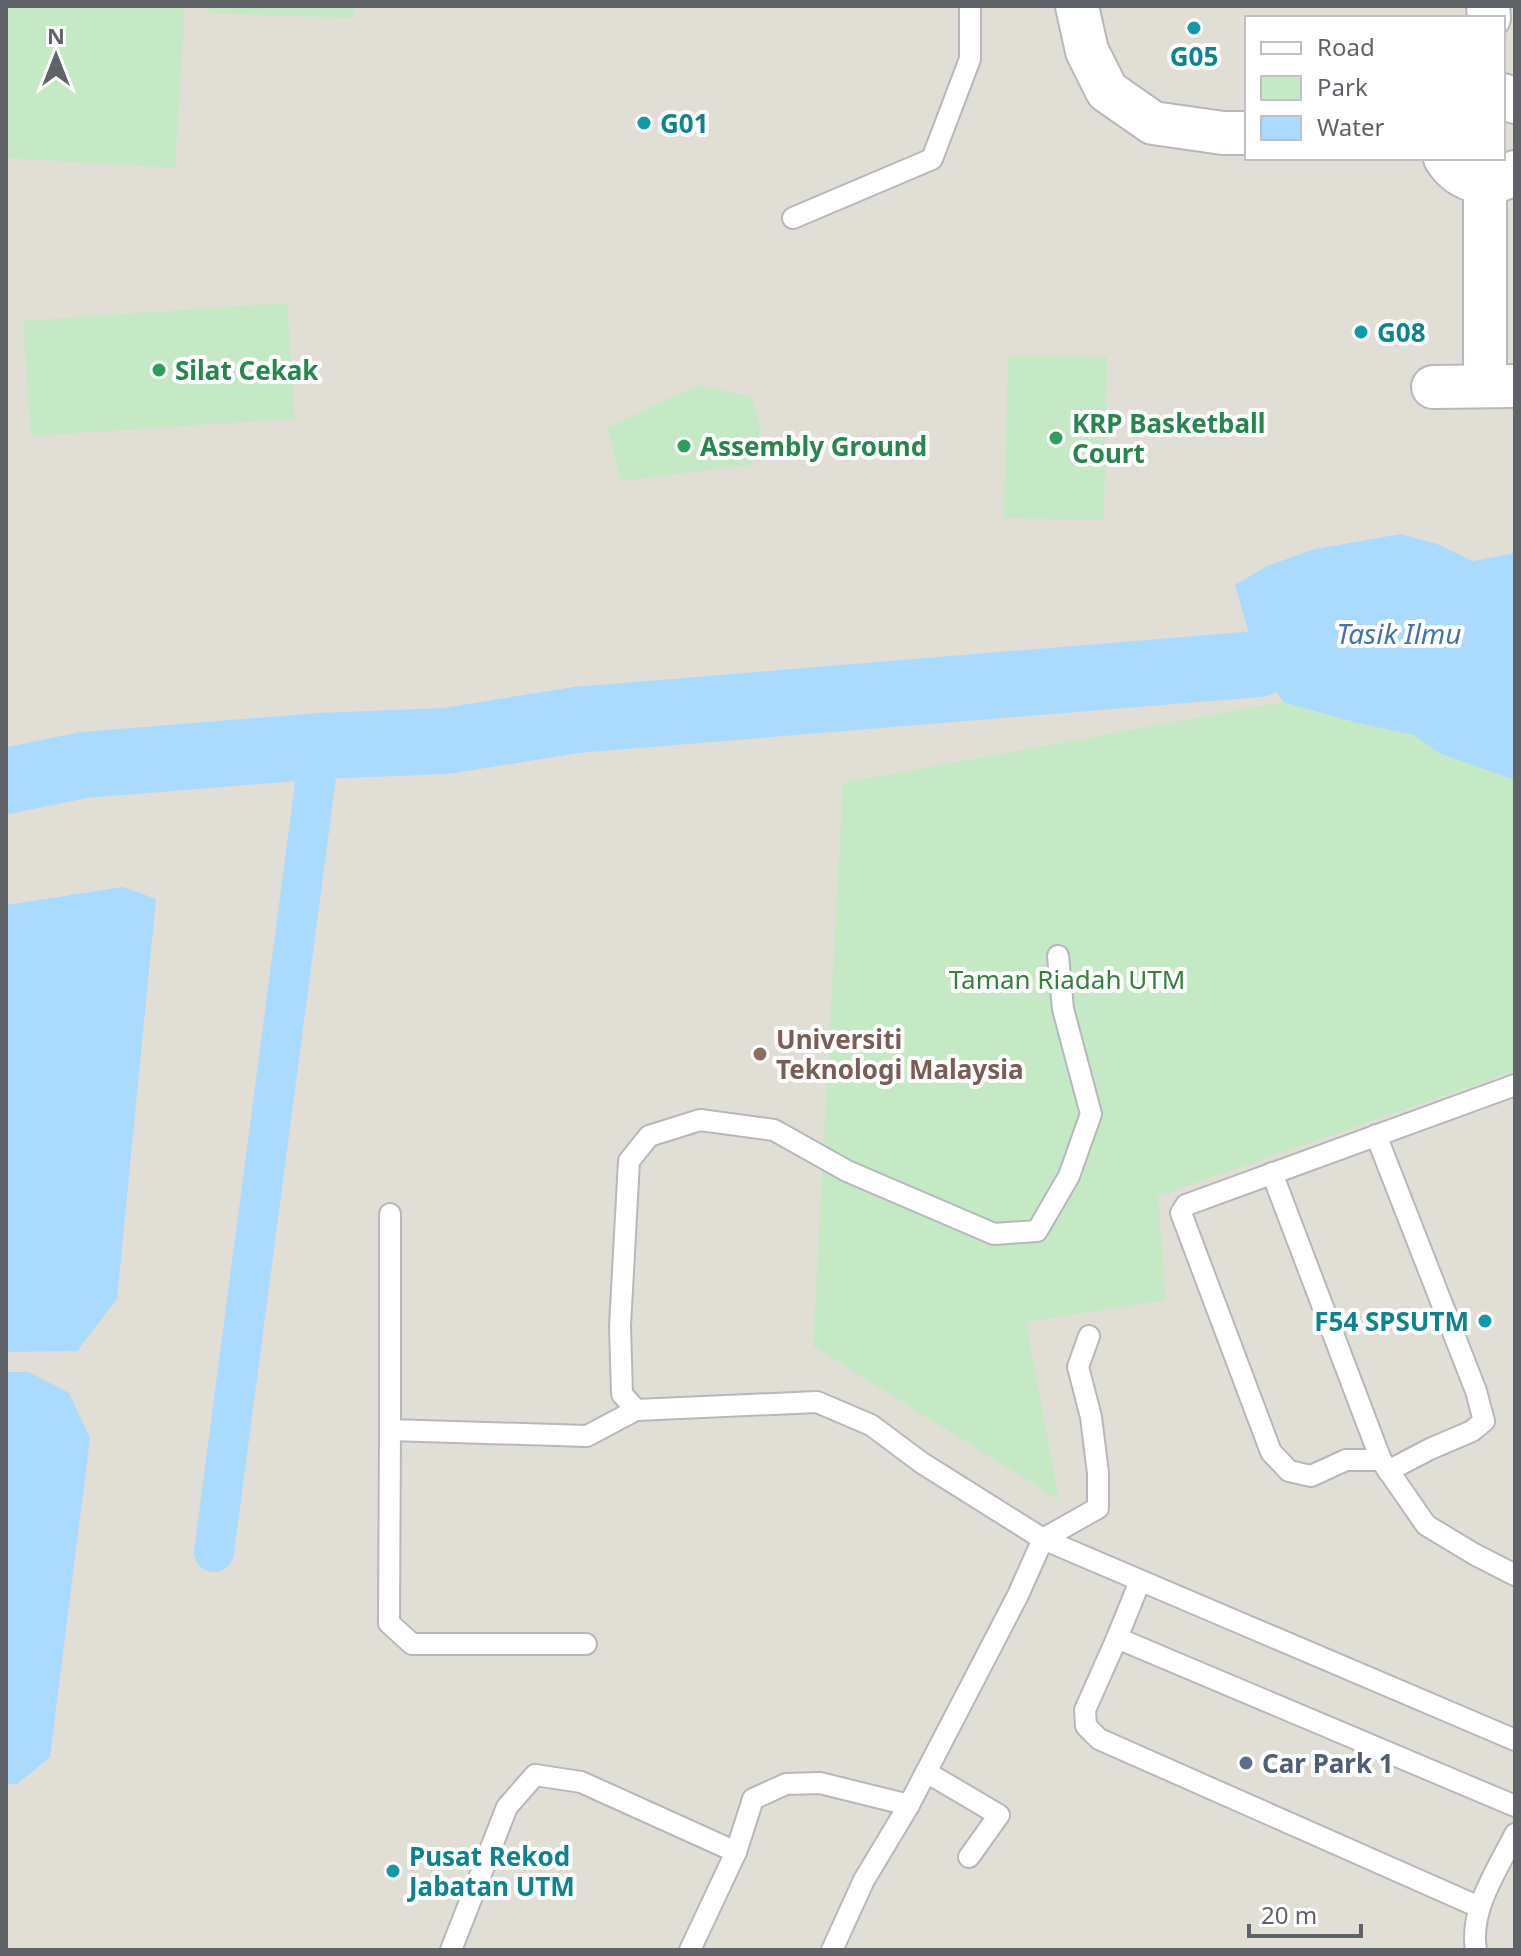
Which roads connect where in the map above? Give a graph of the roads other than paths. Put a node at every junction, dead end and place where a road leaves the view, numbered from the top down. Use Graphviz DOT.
graph roads {
  1 [pos="970,6"];
  2 [pos="1077,6"];
  3 [pos="1245,133"];
  4 [pos="1447,160"];
  5 [pos="1500,177"];
  6 [pos="793,218"];
  7 [pos="1500,386"];
  8 [pos="1433,387"];
  9 [pos="1058,956"];
  10 [pos="1515,1085"];
  11 [pos="1376,1135"];
  12 [pos="1272,1173"];
  13 [pos="390,1214"];
  14 [pos="1089,1336"];
  15 [pos="636,1410"];
  16 [pos="390,1430"];
  17 [pos="1384,1465"];
  18 [pos="1043,1539"];
  19 [pos="1515,1575"];
  20 [pos="1140,1581"];
  21 [pos="1117,1638"];
  22 [pos="586,1644"];
  23 [pos="1514,1736"];
  24 [pos="926,1772"];
  25 [pos="909,1805"];
  26 [pos="1515,1806"];
  27 [pos="1515,1834"];
  28 [pos="736,1852"];
  29 [pos="969,1857"];
  30 [pos="1479,1907"];
  31 [pos="451,1950"];
  32 [pos="690,1950"];
  33 [pos="832,1950"];
  34 [pos="1476,1950"];
  1 -- 6 [label="lane"];
  2 -- 3 [label="street"];
  4 -- 5 [label="street"];
  5 -- 7 [label="street"];
  7 -- 8 [label="street"];
  9 -- 15 [label="lane"];
  10 -- 11 [label="lane"];
  11 -- 12 [label="lane"];
  11 -- 17 [label="lane"];
  12 -- 17 [label="lane"];
  12 -- 17 [label="lane"];
  13 -- 16 [label="lane"];
  14 -- 18 [label="lane"];
  15 -- 16 [label="lane"];
  15 -- 18 [label="lane"];
  16 -- 22 [label="lane"];
  17 -- 19 [label="lane"];
  18 -- 20 [label="lane"];
  18 -- 24 [label="lane"];
  20 -- 21 [label="lane"];
  20 -- 23 [label="lane"];
  21 -- 26 [label="lane"];
  21 -- 30 [label="lane"];
  24 -- 25 [label="lane"];
  24 -- 29 [label="lane"];
  25 -- 28 [label="lane"];
  25 -- 33 [label="lane"];
  27 -- 30 [label="lane"];
  28 -- 31 [label="lane"];
  28 -- 32 [label="lane"];
  30 -- 34 [label="lane"];
}
